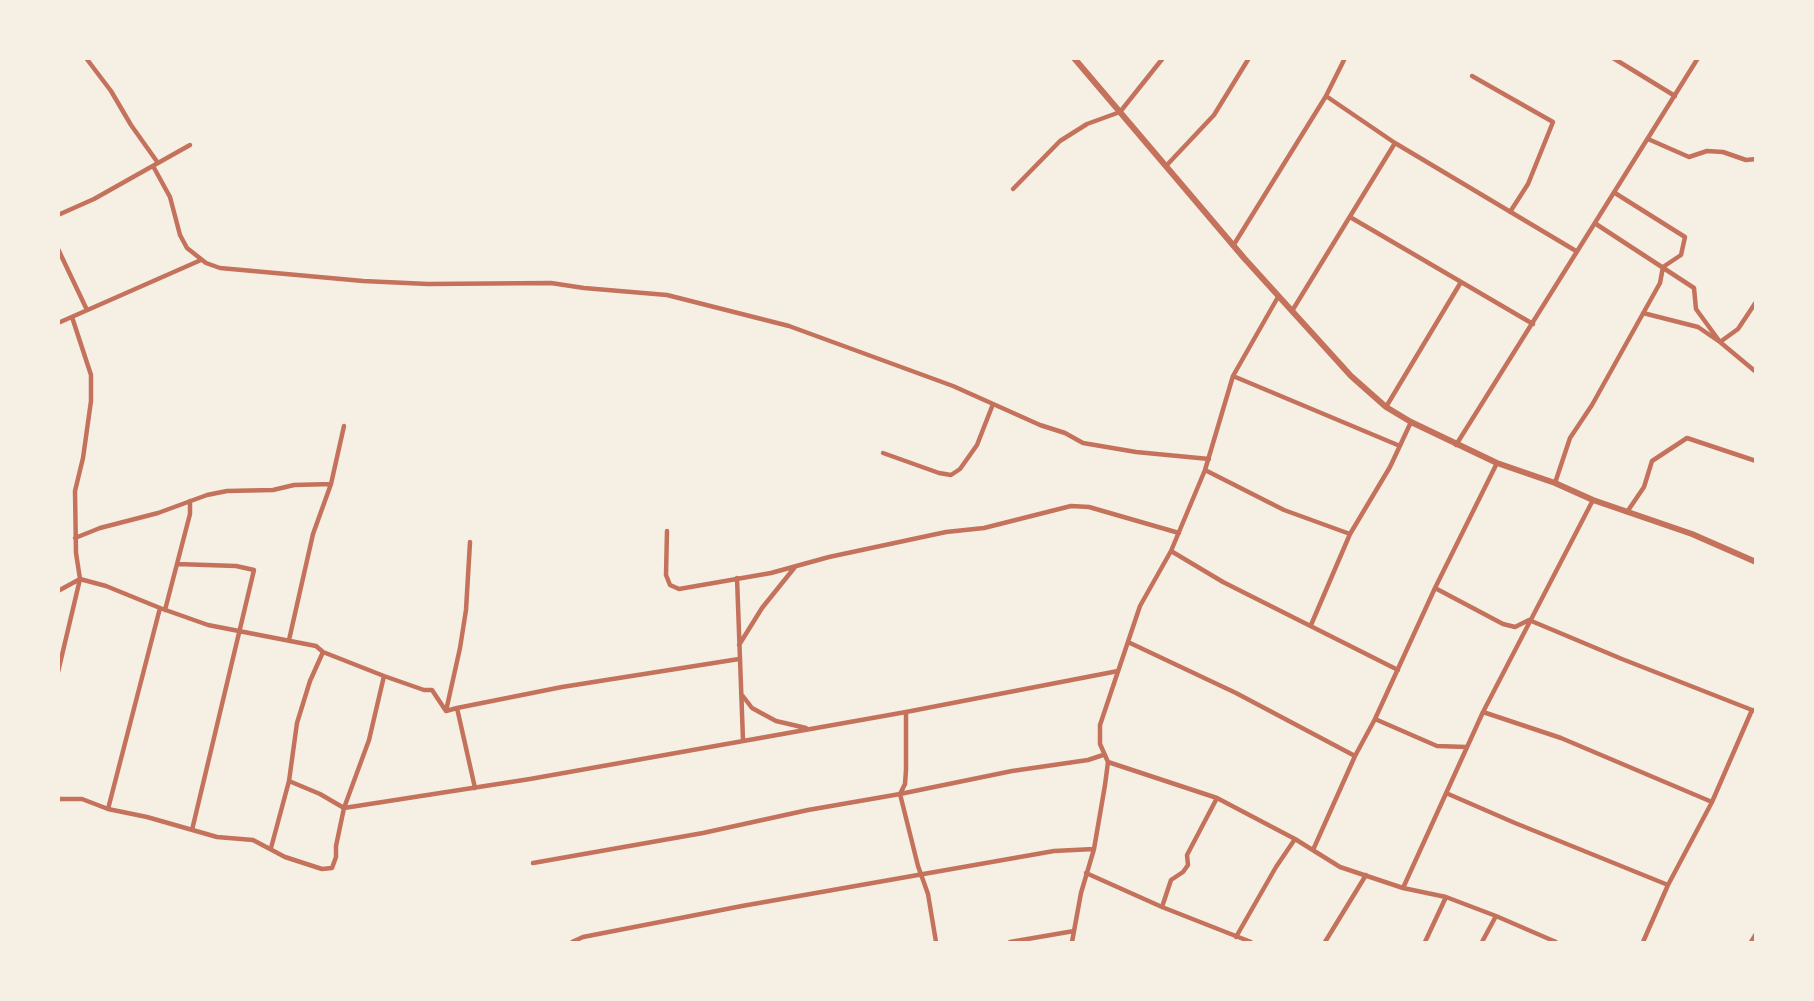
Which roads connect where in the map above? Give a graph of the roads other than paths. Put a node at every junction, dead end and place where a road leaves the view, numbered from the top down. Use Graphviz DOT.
graph roads {
  1 [pos="86,58"];
  2 [pos="1074,58"];
  3 [pos="1163,58"];
  4 [pos="1249,58"];
  5 [pos="1345,58"];
  6 [pos="1613,58"];
  7 [pos="1698,58"];
  8 [pos="1472,76"];
  9 [pos="1326,96"];
  10 [pos="1675,96"];
  11 [pos="1120,112"];
  12 [pos="1648,139"];
  13 [pos="1395,143"];
  14 [pos="190,145"];
  15 [pos="1755,159"];
  16 [pos="156,164"];
  17 [pos="1166,166"];
  18 [pos="1013,189"];
  19 [pos="1615,193"];
  20 [pos="1510,212"];
  21 [pos="58,215"];
  22 [pos="1350,217"];
  23 [pos="1596,224"];
  24 [pos="1233,246"];
  25 [pos="58,249"];
  26 [pos="1577,251"];
  27 [pos="201,260"];
  28 [pos="1663,267"];
  29 [pos="1461,282"];
  30 [pos="1278,297"];
  31 [pos="1755,302"];
  32 [pos="87,310"];
  33 [pos="1292,311"];
  34 [pos="1643,313"];
  35 [pos="72,317"];
  36 [pos="58,323"];
  37 [pos="1533,324"];
  38 [pos="1720,342"];
  39 [pos="1755,372"];
  40 [pos="1233,376"];
  41 [pos="993,404"];
  42 [pos="1386,407"];
  43 [pos="1411,422"];
  44 [pos="344,426"];
  45 [pos="1456,445"];
  46 [pos="1400,446"];
  47 [pos="883,453"];
  48 [pos="1209,459"];
  49 [pos="1755,461"];
  50 [pos="1497,463"];
  51 [pos="1205,470"];
  52 [pos="1555,483"];
  53 [pos="331,484"];
  54 [pos="1593,500"];
  55 [pos="190,501"];
  56 [pos="1627,512"];
  57 [pos="667,531"];
  58 [pos="1179,533"];
  59 [pos="1350,534"];
  60 [pos="75,538"];
  61 [pos="470,542"];
  62 [pos="1171,551"];
  63 [pos="1755,561"];
  64 [pos="177,564"];
  65 [pos="796,565"];
  66 [pos="737,578"];
  67 [pos="80,579"];
  68 [pos="1435,588"];
  69 [pos="58,591"];
  70 [pos="162,609"];
  71 [pos="1529,620"];
  72 [pos="1311,625"];
  73 [pos="241,631"];
  74 [pos="289,640"];
  75 [pos="1128,642"];
  76 [pos="740,645"];
  77 [pos="323,652"];
  78 [pos="739,659"];
  79 [pos="1398,670"];
  80 [pos="1118,671"];
  81 [pos="58,672"];
  82 [pos="384,676"];
  83 [pos="742,695"];
  84 [pos="457,708"];
  85 [pos="446,711"];
  86 [pos="1754,711"];
  87 [pos="906,712"];
  88 [pos="1483,712"];
  89 [pos="1375,719"];
  90 [pos="809,728"];
  91 [pos="743,740"];
  92 [pos="1466,747"];
  93 [pos="1103,754"];
  94 [pos="1355,756"];
  95 [pos="1108,762"];
  96 [pos="290,781"];
  97 [pos="475,788"];
  98 [pos="1446,793"];
  99 [pos="900,794"];
  100 [pos="1217,798"];
  101 [pos="58,799"];
  102 [pos="1712,802"];
  103 [pos="344,808"];
  104 [pos="108,809"];
  105 [pos="192,831"];
  106 [pos="1295,839"];
  107 [pos="271,848"];
  108 [pos="1094,849"];
  109 [pos="1313,850"];
  110 [pos="533,863"];
  111 [pos="1086,873"];
  112 [pos="922,875"];
  113 [pos="1366,875"];
  114 [pos="1668,885"];
  115 [pos="1403,888"];
  116 [pos="1446,897"];
  117 [pos="1162,907"];
  118 [pos="1496,916"];
  119 [pos="1074,931"];
  120 [pos="1755,934"];
  121 [pos="1236,937"];
  122 [pos="572,942"];
  123 [pos="936,942"];
  124 [pos="1010,942"];
  125 [pos="1072,942"];
  126 [pos="1251,942"];
  127 [pos="1325,942"];
  128 [pos="1425,942"];
  129 [pos="1482,942"];
  130 [pos="1556,942"];
  131 [pos="1643,942"];
  132 [pos="1751,942"];
  1 -- 16 [label="street"];
  2 -- 11 [label="street"];
  3 -- 11 [label="street"];
  4 -- 17 [label="street"];
  5 -- 9 [label="street"];
  6 -- 10 [label="street"];
  7 -- 10 [label="street"];
  8 -- 20 [label="street"];
  9 -- 13 [label="street"];
  9 -- 24 [label="street"];
  10 -- 12 [label="street"];
  11 -- 17 [label="street"];
  11 -- 18 [label="street"];
  12 -- 15 [label="street"];
  12 -- 19 [label="street"];
  13 -- 20 [label="street"];
  13 -- 22 [label="street"];
  14 -- 16 [label="street"];
  16 -- 21 [label="street"];
  16 -- 27 [label="street"];
  17 -- 24 [label="street"];
  19 -- 23 [label="street"];
  19 -- 28 [label="street"];
  20 -- 26 [label="street"];
  22 -- 29 [label="street"];
  22 -- 33 [label="street"];
  23 -- 26 [label="street"];
  23 -- 28 [label="street"];
  24 -- 30 [label="street"];
  25 -- 32 [label="street"];
  26 -- 37 [label="street"];
  27 -- 32 [label="street"];
  27 -- 41 [label="street"];
  28 -- 34 [label="street"];
  28 -- 38 [label="street"];
  29 -- 37 [label="street"];
  29 -- 42 [label="street"];
  30 -- 33 [label="street"];
  30 -- 40 [label="street"];
  31 -- 38 [label="street"];
  32 -- 35 [label="street"];
  33 -- 42 [label="street"];
  34 -- 38 [label="street"];
  34 -- 52 [label="street"];
  35 -- 36 [label="street"];
  35 -- 60 [label="street"];
  37 -- 45 [label="street"];
  38 -- 39 [label="street"];
  40 -- 46 [label="street"];
  40 -- 48 [label="street"];
  41 -- 47 [label="street"];
  41 -- 48 [label="street"];
  42 -- 43 [label="street"];
  43 -- 45 [label="street"];
  43 -- 46 [label="street"];
  44 -- 53 [label="street"];
  45 -- 50 [label="street"];
  46 -- 59 [label="street"];
  48 -- 51 [label="street"];
  49 -- 56 [label="street"];
  50 -- 52 [label="street"];
  50 -- 68 [label="street"];
  51 -- 58 [label="street"];
  51 -- 59 [label="street"];
  52 -- 54 [label="street"];
  53 -- 55 [label="street"];
  53 -- 74 [label="street"];
  54 -- 56 [label="street"];
  54 -- 71 [label="street"];
  55 -- 60 [label="street"];
  55 -- 64 [label="street"];
  56 -- 63 [label="street"];
  57 -- 66 [label="street"];
  58 -- 62 [label="street"];
  58 -- 65 [label="street"];
  59 -- 72 [label="street"];
  60 -- 67 [label="street"];
  61 -- 85 [label="street"];
  62 -- 72 [label="street"];
  62 -- 75 [label="street"];
  64 -- 70 [label="street"];
  64 -- 73 [label="street"];
  65 -- 66 [label="street"];
  65 -- 76 [label="street"];
  66 -- 76 [label="street"];
  67 -- 69 [label="street"];
  67 -- 70 [label="street"];
  67 -- 81 [label="street"];
  68 -- 71 [label="street"];
  68 -- 79 [label="street"];
  70 -- 73 [label="street"];
  70 -- 104 [label="street"];
  71 -- 86 [label="street"];
  71 -- 88 [label="street"];
  72 -- 79 [label="street"];
  73 -- 74 [label="street"];
  73 -- 105 [label="street"];
  74 -- 77 [label="street"];
  75 -- 80 [label="street"];
  75 -- 94 [label="street"];
  76 -- 78 [label="street"];
  77 -- 82 [label="street"];
  77 -- 96 [label="street"];
  78 -- 83 [label="street"];
  78 -- 84 [label="street"];
  79 -- 89 [label="street"];
  80 -- 87 [label="street"];
  80 -- 93 [label="street"];
  82 -- 85 [label="street"];
  82 -- 103 [label="street"];
  83 -- 90 [label="street"];
  83 -- 91 [label="street"];
  84 -- 85 [label="street"];
  84 -- 97 [label="street"];
  86 -- 102 [label="street"];
  87 -- 90 [label="street"];
  87 -- 99 [label="street"];
  88 -- 92 [label="street"];
  88 -- 102 [label="street"];
  89 -- 92 [label="street"];
  89 -- 94 [label="street"];
  90 -- 91 [label="street"];
  91 -- 97 [label="street"];
  92 -- 98 [label="street"];
  93 -- 95 [label="street"];
  93 -- 99 [label="street"];
  94 -- 109 [label="street"];
  95 -- 100 [label="street"];
  95 -- 108 [label="street"];
  96 -- 103 [label="street"];
  96 -- 107 [label="street"];
  97 -- 103 [label="street"];
  98 -- 114 [label="street"];
  98 -- 115 [label="street"];
  99 -- 110 [label="street"];
  99 -- 112 [label="street"];
  100 -- 106 [label="street"];
  100 -- 117 [label="street"];
  101 -- 104 [label="street"];
  102 -- 114 [label="street"];
  103 -- 107 [label="street"];
  104 -- 105 [label="street"];
  105 -- 107 [label="street"];
  106 -- 109 [label="street"];
  106 -- 121 [label="street"];
  108 -- 111 [label="street"];
  108 -- 112 [label="street"];
  109 -- 113 [label="street"];
  111 -- 117 [label="street"];
  111 -- 119 [label="street"];
  112 -- 122 [label="street"];
  112 -- 123 [label="street"];
  113 -- 115 [label="street"];
  113 -- 127 [label="street"];
  114 -- 131 [label="street"];
  115 -- 116 [label="street"];
  116 -- 118 [label="street"];
  116 -- 128 [label="street"];
  117 -- 121 [label="street"];
  118 -- 129 [label="street"];
  118 -- 130 [label="street"];
  119 -- 124 [label="street"];
  119 -- 125 [label="street"];
  120 -- 132 [label="street"];
  121 -- 126 [label="street"];
}
